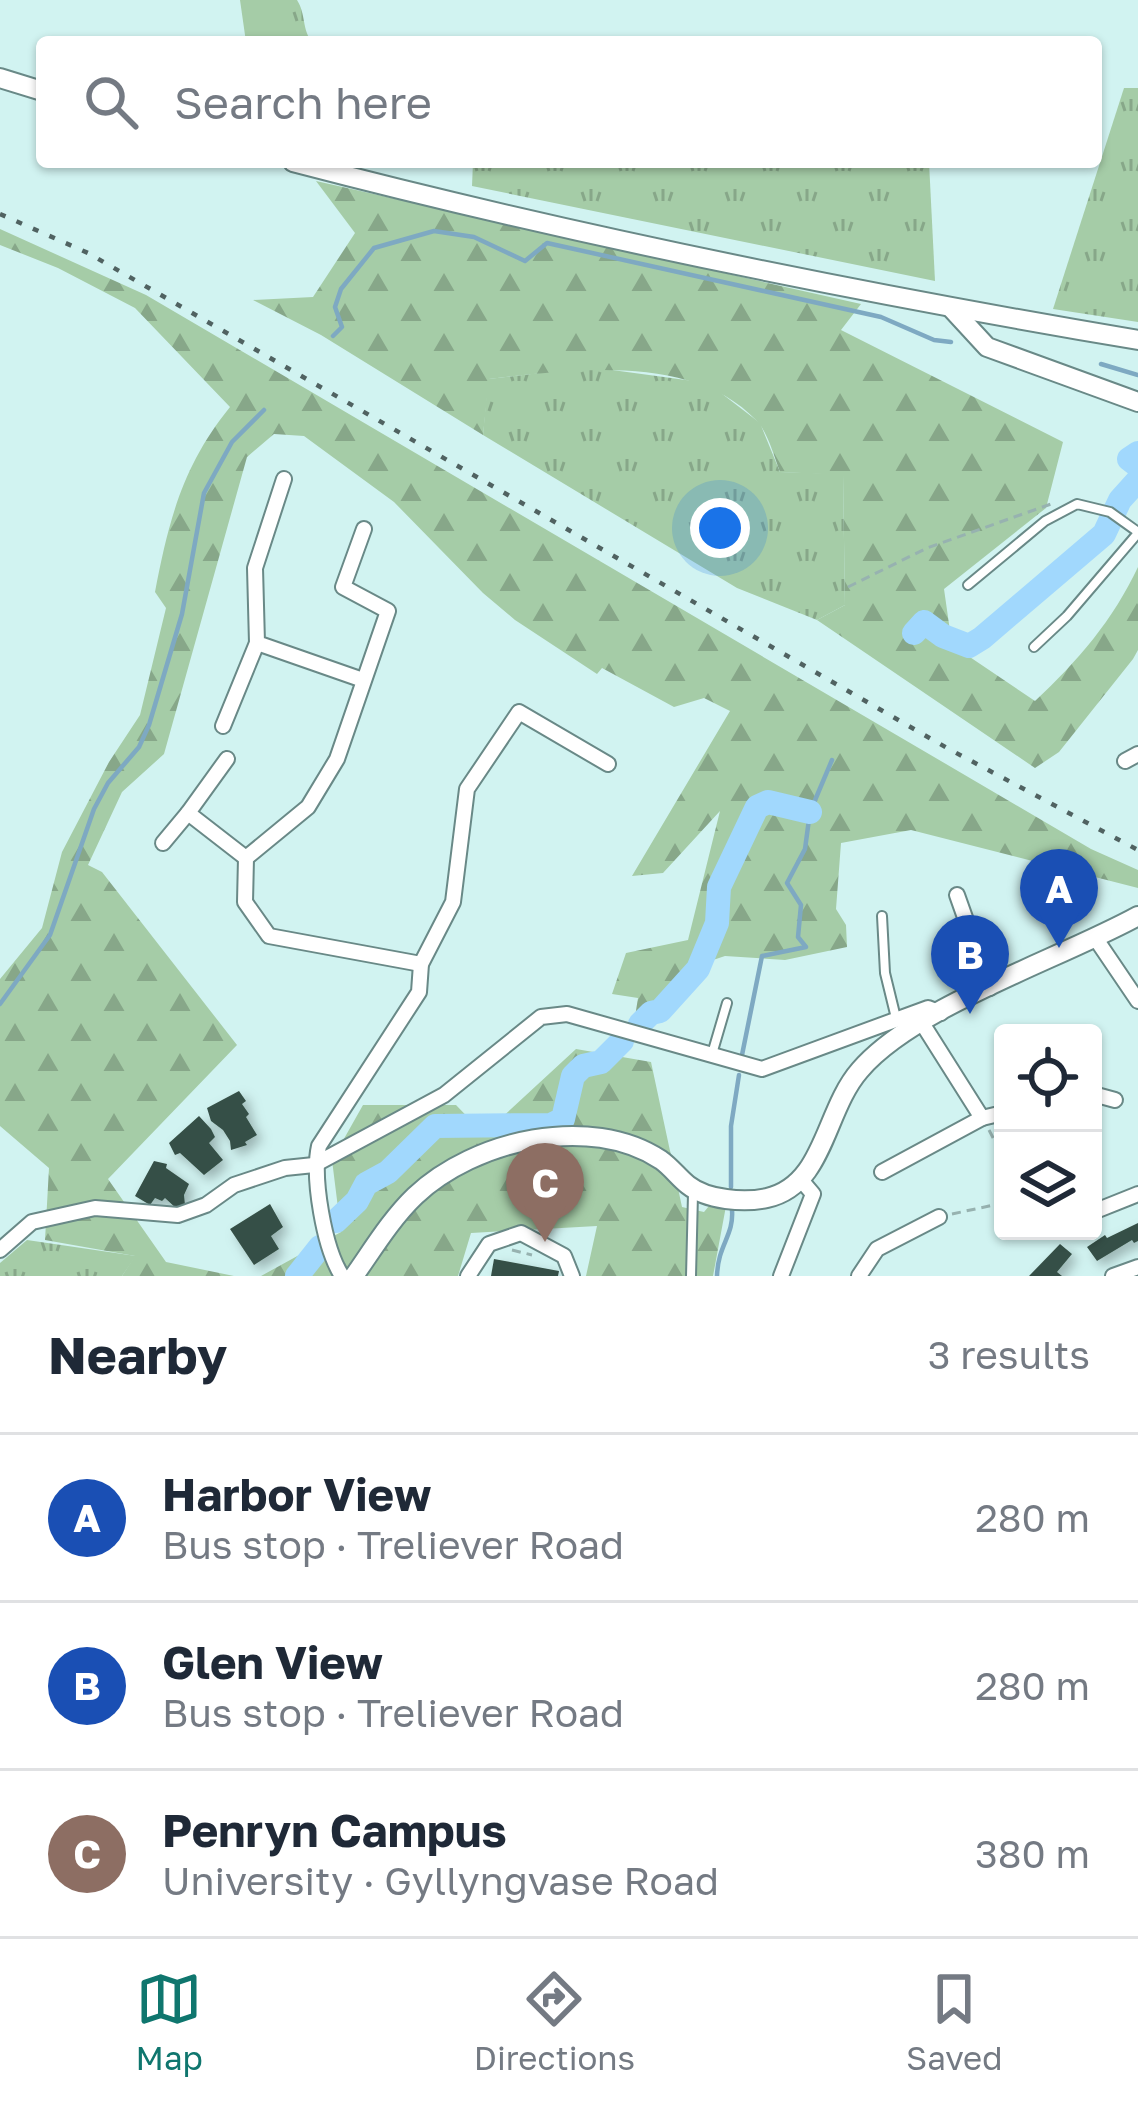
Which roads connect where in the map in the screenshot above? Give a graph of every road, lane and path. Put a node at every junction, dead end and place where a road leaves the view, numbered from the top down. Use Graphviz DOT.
graph roads {
  1 [pos="0,78"];
  2 [pos="36,90"];
  3 [pos="317,168"];
  4 [pos="952,309"];
  5 [pos="1138,340"];
  6 [pos="1138,402"];
  7 [pos="284,479"];
  8 [pos="1077,504"];
  9 [pos="364,529"];
  10 [pos="1138,532"];
  11 [pos="968,585"];
  12 [pos="848,587"];
  13 [pos="256,643"];
  14 [pos="1034,646"];
  15 [pos="363,680"];
  16 [pos="223,726"];
  17 [pos="227,759"];
  18 [pos="608,764"];
  19 [pos="188,813"];
  20 [pos="164,843"];
  21 [pos="246,858"];
  22 [pos="957,895"];
  23 [pos="882,916"];
  24 [pos="1138,916"];
  25 [pos="1096,939"];
  26 [pos="421,964"];
  27 [pos="990,988"];
  28 [pos="1138,1001"];
  29 [pos="728,1004"];
  30 [pos="940,1013"];
  31 [pos="896,1020"];
  32 [pos="922,1023"];
  33 [pos="712,1055"];
  34 [pos="1102,1096"];
  35 [pos="1115,1100"];
  36 [pos="994,1115"];
  37 [pos="982,1118"];
  38 [pos="994,1140"];
  39 [pos="314,1166"];
  40 [pos="882,1172"];
  41 [pos="802,1180"];
  42 [pos="693,1189"];
  43 [pos="1138,1194"];
  44 [pos="994,1205"];
  45 [pos="1102,1208"];
  46 [pos="939,1216"];
  47 [pos="489,1244"];
  48 [pos="0,1250"];
  49 [pos="1138,1267"];
  50 [pos="570,1270"];
  51 [pos="342,1276"];
  52 [pos="354,1276"];
  53 [pos="468,1276"];
  54 [pos="691,1276"];
  55 [pos="781,1276"];
  56 [pos="859,1276"];
  57 [pos="1114,1276"];
  1 -- 2 [label="street"];
  3 -- 4 [label="street"];
  4 -- 5 [label="street"];
  4 -- 6 [label="street"];
  7 -- 13 [label="street"];
  8 -- 10 [label="lane"];
  8 -- 11 [label="lane"];
  8 -- 12 [label="path"];
  9 -- 15 [label="street"];
  10 -- 14 [label="lane"];
  13 -- 15 [label="street"];
  13 -- 16 [label="street"];
  15 -- 21 [label="street"];
  17 -- 19 [label="street"];
  18 -- 26 [label="street"];
  19 -- 20 [label="street"];
  19 -- 21 [label="street"];
  21 -- 26 [label="street"];
  22 -- 27 [label="street"];
  23 -- 31 [label="lane"];
  24 -- 25 [label="street"];
  25 -- 27 [label="street"];
  25 -- 28 [label="street"];
  26 -- 39 [label="street"];
  27 -- 30 [label="street"];
  29 -- 33 [label="lane"];
  30 -- 31 [label="street"];
  30 -- 32 [label="street"];
  31 -- 33 [label="street"];
  32 -- 37 [label="street"];
  32 -- 41 [label="street"];
  33 -- 39 [label="street"];
  34 -- 35 [label="street"];
  36 -- 37 [label="street"];
  37 -- 38 [label="path"];
  37 -- 40 [label="street"];
  39 -- 48 [label="street"];
  39 -- 51 [label="street"];
  41 -- 42 [label="street"];
  41 -- 55 [label="street"];
  42 -- 52 [label="street"];
  42 -- 54 [label="lane"];
  43 -- 45 [label="street"];
  44 -- 46 [label="path"];
  46 -- 56 [label="street"];
  47 -- 50 [label="path"];
  47 -- 50 [label="street"];
  47 -- 53 [label="street"];
  49 -- 57 [label="street"];
}
